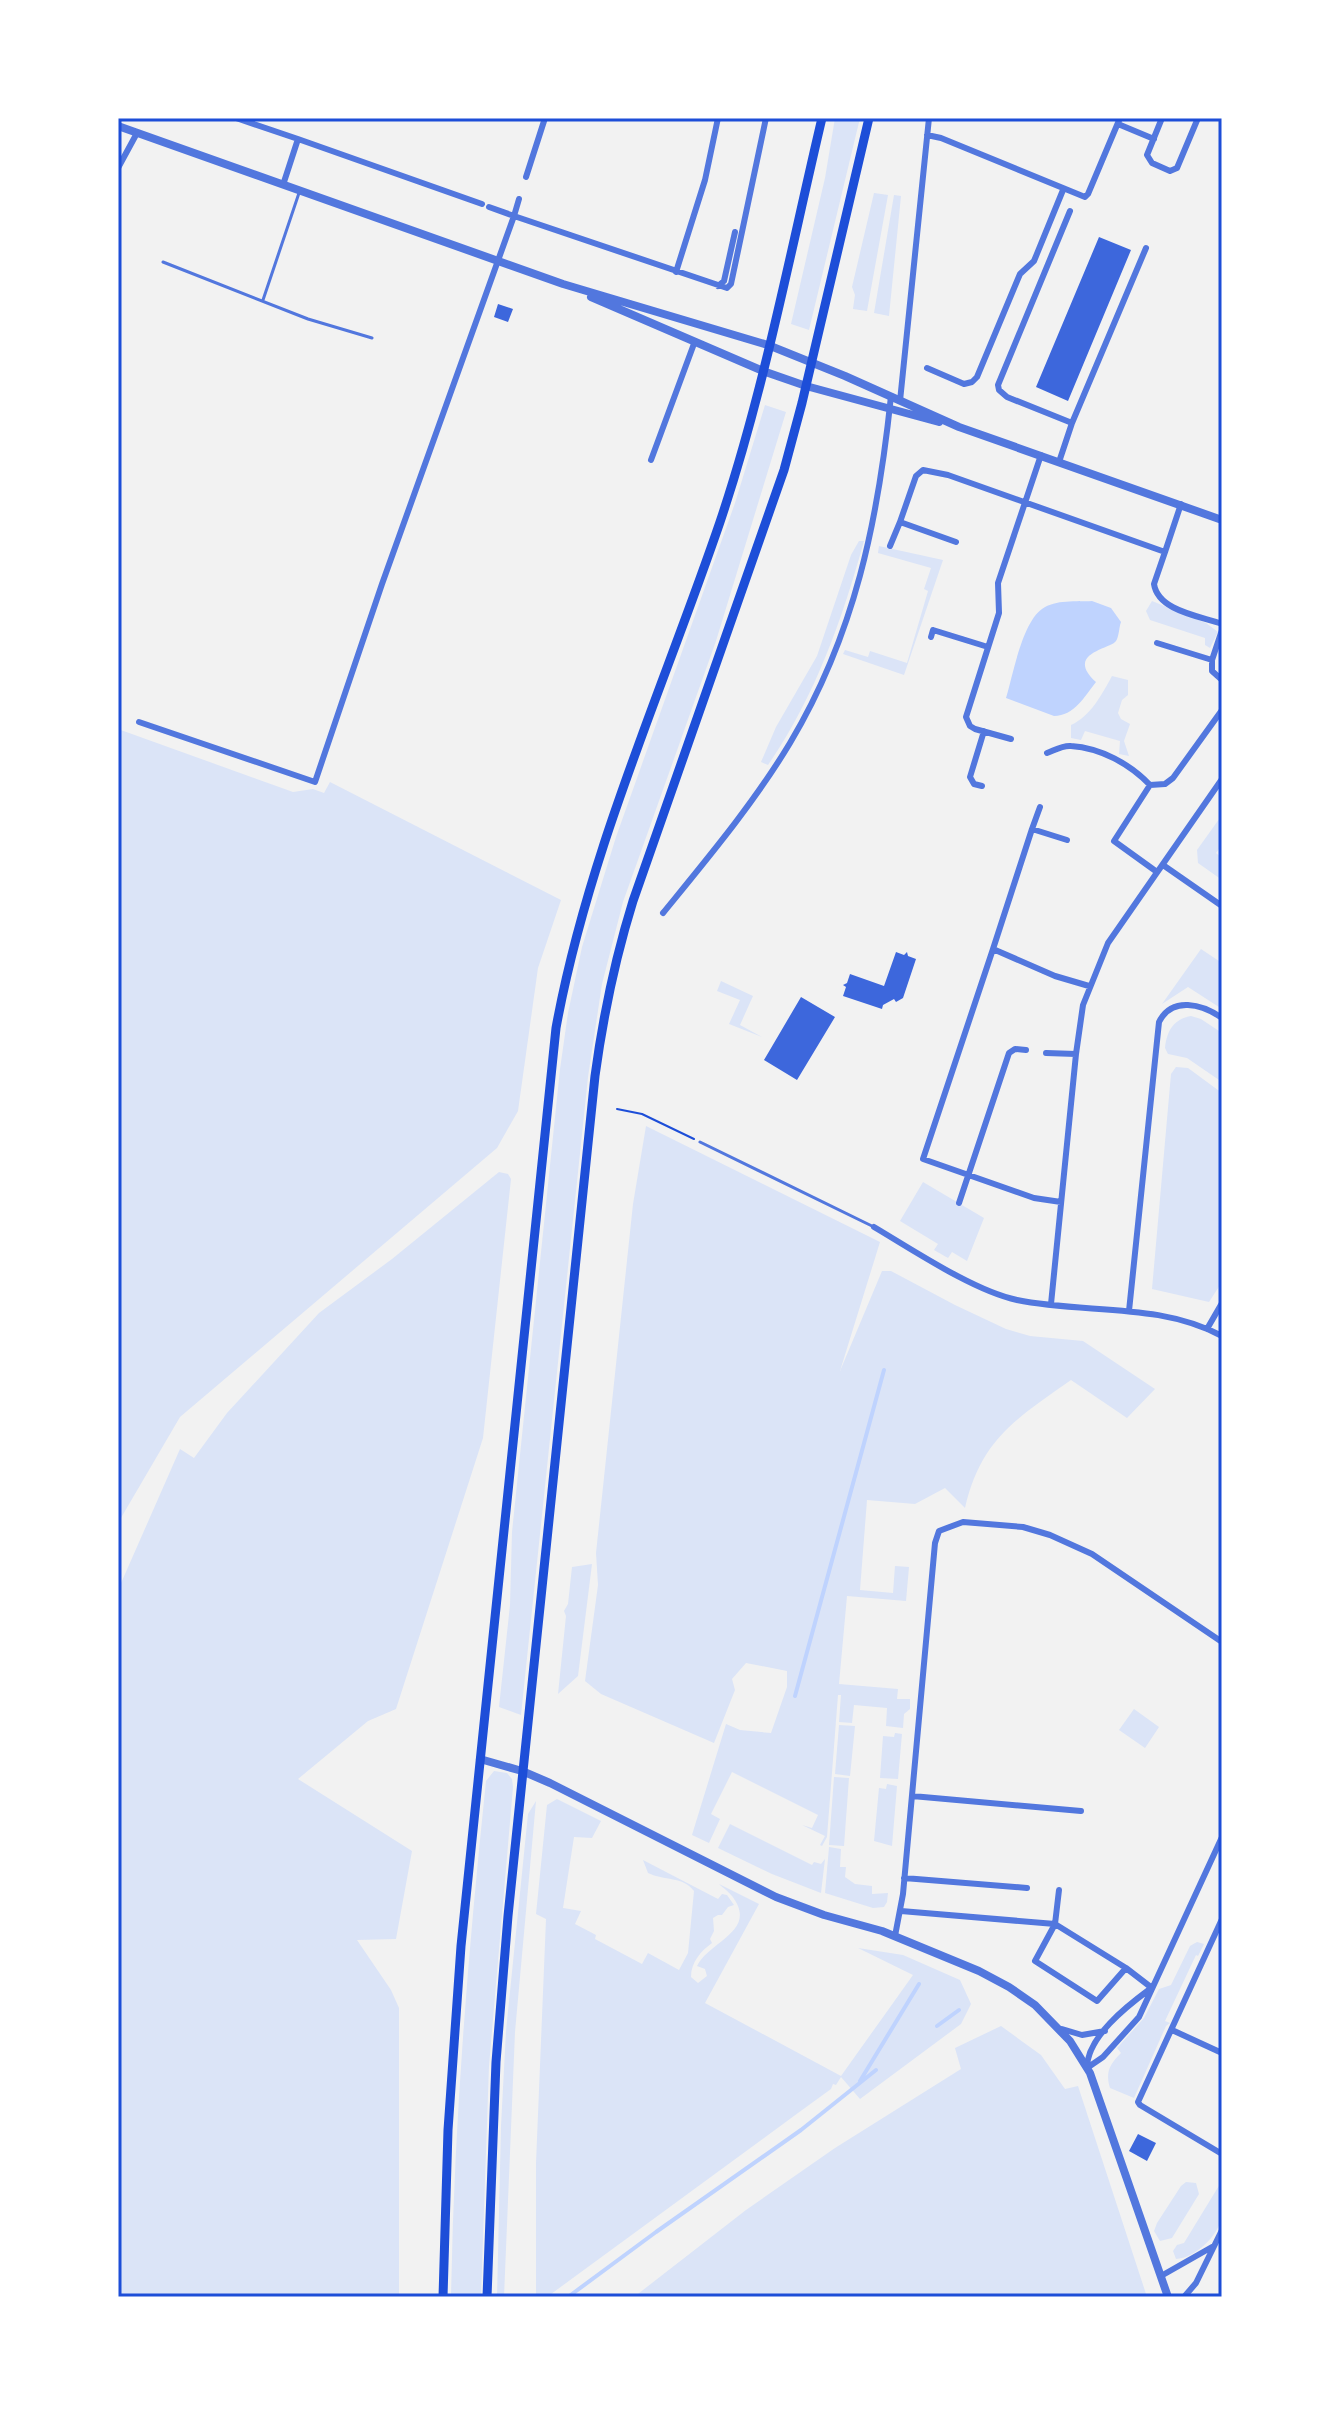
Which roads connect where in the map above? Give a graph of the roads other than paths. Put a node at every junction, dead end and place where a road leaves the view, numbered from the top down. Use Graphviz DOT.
graph roads {
  1 [pos="236,118"];
  2 [pos="545,118"];
  3 [pos="718,118"];
  4 [pos="766,118"];
  5 [pos="822,118"];
  6 [pos="869,118"];
  7 [pos="929,118"];
  8 [pos="1162,118"];
  9 [pos="1198,118"];
  10 [pos="1119,121"];
  11 [pos="118,126"];
  12 [pos="137,133"];
  13 [pos="927,135"];
  14 [pos="298,139"];
  15 [pos="1154,139"];
  16 [pos="118,168"];
  17 [pos="526,177"];
  18 [pos="283,185"];
  19 [pos="1063,190"];
  20 [pos="300,191"];
  21 [pos="519,199"];
  22 [pos="1070,211"];
  23 [pos="514,216"];
  24 [pos="735,232"];
  25 [pos="1146,248"];
  26 [pos="497,261"];
  27 [pos="163,262"];
  28 [pos="676,272"];
  29 [pos="563,284"];
  30 [pos="718,286"];
  31 [pos="263,300"];
  32 [pos="372,338"];
  33 [pos="695,341"];
  34 [pos="768,345"];
  35 [pos="811,361"];
  36 [pos="927,368"];
  37 [pos="763,371"];
  38 [pos="806,386"];
  39 [pos="895,398"];
  40 [pos="894,410"];
  41 [pos="1072,423"];
  42 [pos="959,427"];
  43 [pos="1041,455"];
  44 [pos="651,460"];
  45 [pos="1059,462"];
  46 [pos="1025,504"];
  47 [pos="1181,504"];
  48 [pos="1222,520"];
  49 [pos="900,522"];
  50 [pos="956,542"];
  51 [pos="890,546"];
  52 [pos="1165,552"];
  53 [pos="1222,624"];
  54 [pos="1222,630"];
  55 [pos="931,637"];
  56 [pos="1157,643"];
  57 [pos="988,647"];
  58 [pos="1212,660"];
  59 [pos="1222,680"];
  60 [pos="1222,710"];
  61 [pos="139,722"];
  62 [pos="984,731"];
  63 [pos="1011,739"];
  64 [pos="1047,753"];
  65 [pos="1222,779"];
  66 [pos="1150,785"];
  67 [pos="982,786"];
  68 [pos="1040,807"];
  69 [pos="1032,829"];
  70 [pos="1067,840"];
  71 [pos="1163,865"];
  72 [pos="1157,872"];
  73 [pos="1222,906"];
  74 [pos="663,913"];
  75 [pos="993,949"];
  76 [pos="1089,986"];
  77 [pos="1222,1018"];
  78 [pos="1026,1050"];
  79 [pos="1046,1053"];
  80 [pos="1076,1054"];
  81 [pos="700,1142"];
  82 [pos="969,1175"];
  83 [pos="1061,1202"];
  84 [pos="959,1203"];
  85 [pos="874,1227"];
  86 [pos="1222,1303"];
  87 [pos="1051,1304"];
  88 [pos="1129,1311"];
  89 [pos="1207,1329"];
  90 [pos="1222,1336"];
  91 [pos="1222,1642"];
  92 [pos="480,1759"];
  93 [pos="522,1771"];
  94 [pos="912,1796"];
  95 [pos="1081,1811"];
  96 [pos="1222,1837"];
  97 [pos="904,1878"];
  98 [pos="1027,1888"];
  99 [pos="1059,1890"];
  100 [pos="901,1911"];
  101 [pos="1222,1919"];
  102 [pos="1055,1924"];
  103 [pos="895,1936"];
  104 [pos="1126,1968"];
  105 [pos="1152,1988"];
  106 [pos="1054,2024"];
  107 [pos="1172,2030"];
  108 [pos="1105,2031"];
  109 [pos="1222,2053"];
  110 [pos="1087,2068"];
  111 [pos="1222,2154"];
  112 [pos="1222,2230"];
  113 [pos="1212,2247"];
  114 [pos="1161,2276"];
  115 [pos="443,2297"];
  116 [pos="487,2297"];
  117 [pos="1168,2297"];
  118 [pos="1184,2297"];
  1 -- 14 [label="street"];
  2 -- 17 [label="street"];
  3 -- 28 [label="street"];
  4 -- 30 [label="street"];
  5 -- 34 [label="main road"];
  6 -- 35 [label="main road"];
  7 -- 13 [label="street"];
  8 -- 15 [label="street"];
  9 -- 15 [label="street"];
  10 -- 15 [label="street"];
  10 -- 19 [label="street"];
  11 -- 12 [label="street"];
  12 -- 16 [label="street"];
  12 -- 18 [label="street"];
  13 -- 19 [label="street"];
  13 -- 39 [label="street"];
  14 -- 18 [label="street"];
  14 -- 23 [label="street"];
  18 -- 20 [label="street"];
  19 -- 36 [label="street"];
  20 -- 26 [label="street"];
  20 -- 31 [label="lane"];
  21 -- 23 [label="street"];
  22 -- 41 [label="street"];
  23 -- 26 [label="street"];
  23 -- 28 [label="street"];
  24 -- 30 [label="street"];
  25 -- 41 [label="street"];
  26 -- 29 [label="street"];
  26 -- 61 [label="street"];
  27 -- 31 [label="lane"];
  28 -- 30 [label="street"];
  29 -- 33 [label="street"];
  29 -- 34 [label="street"];
  31 -- 32 [label="lane"];
  33 -- 37 [label="street"];
  33 -- 44 [label="street"];
  34 -- 35 [label="street"];
  34 -- 37 [label="main road"];
  35 -- 38 [label="main road"];
  35 -- 39 [label="street"];
  37 -- 38 [label="street"];
  37 -- 92 [label="main road"];
  38 -- 40 [label="street"];
  38 -- 93 [label="main road"];
  39 -- 40 [label="street"];
  39 -- 42 [label="street"];
  40 -- 42 [label="street"];
  40 -- 74 [label="street"];
  41 -- 45 [label="street"];
  42 -- 43 [label="street"];
  43 -- 45 [label="street"];
  43 -- 46 [label="street"];
  45 -- 47 [label="street"];
  46 -- 49 [label="street"];
  46 -- 52 [label="street"];
  46 -- 57 [label="street"];
  47 -- 48 [label="street"];
  47 -- 52 [label="street"];
  49 -- 50 [label="street"];
  49 -- 51 [label="street"];
  52 -- 53 [label="street"];
  54 -- 58 [label="street"];
  55 -- 57 [label="street"];
  56 -- 58 [label="street"];
  57 -- 62 [label="street"];
  58 -- 59 [label="street"];
  60 -- 66 [label="street"];
  62 -- 63 [label="street"];
  62 -- 67 [label="street"];
  64 -- 66 [label="street"];
  65 -- 71 [label="street"];
  66 -- 72 [label="street"];
  68 -- 69 [label="street"];
  69 -- 70 [label="street"];
  69 -- 75 [label="street"];
  71 -- 72 [label="street"];
  71 -- 73 [label="street"];
  72 -- 76 [label="street"];
  75 -- 76 [label="street"];
  75 -- 82 [label="street"];
  76 -- 80 [label="street"];
  77 -- 88 [label="street"];
  78 -- 82 [label="street"];
  79 -- 80 [label="street"];
  80 -- 83 [label="street"];
  81 -- 85 [label="lane"];
  82 -- 83 [label="street"];
  82 -- 84 [label="street"];
  83 -- 87 [label="street"];
  85 -- 87 [label="street"];
  86 -- 89 [label="street"];
  87 -- 88 [label="street"];
  88 -- 89 [label="street"];
  89 -- 90 [label="street"];
  91 -- 94 [label="street"];
  92 -- 93 [label="street"];
  92 -- 115 [label="main road"];
  93 -- 103 [label="street"];
  93 -- 116 [label="main road"];
  94 -- 95 [label="street"];
  94 -- 97 [label="street"];
  96 -- 105 [label="street"];
  97 -- 98 [label="street"];
  97 -- 100 [label="street"];
  99 -- 102 [label="street"];
  100 -- 102 [label="street"];
  100 -- 103 [label="street"];
  101 -- 107 [label="street"];
  102 -- 104 [label="street"];
  102 -- 104 [label="street"];
  103 -- 106 [label="street"];
  104 -- 105 [label="street"];
  105 -- 108 [label="street"];
  105 -- 110 [label="street"];
  106 -- 108 [label="street"];
  106 -- 110 [label="street"];
  107 -- 109 [label="street"];
  107 -- 111 [label="street"];
  108 -- 110 [label="street"];
  110 -- 114 [label="street"];
  112 -- 113 [label="street"];
  113 -- 114 [label="street"];
  113 -- 118 [label="street"];
  114 -- 117 [label="street"];
}
